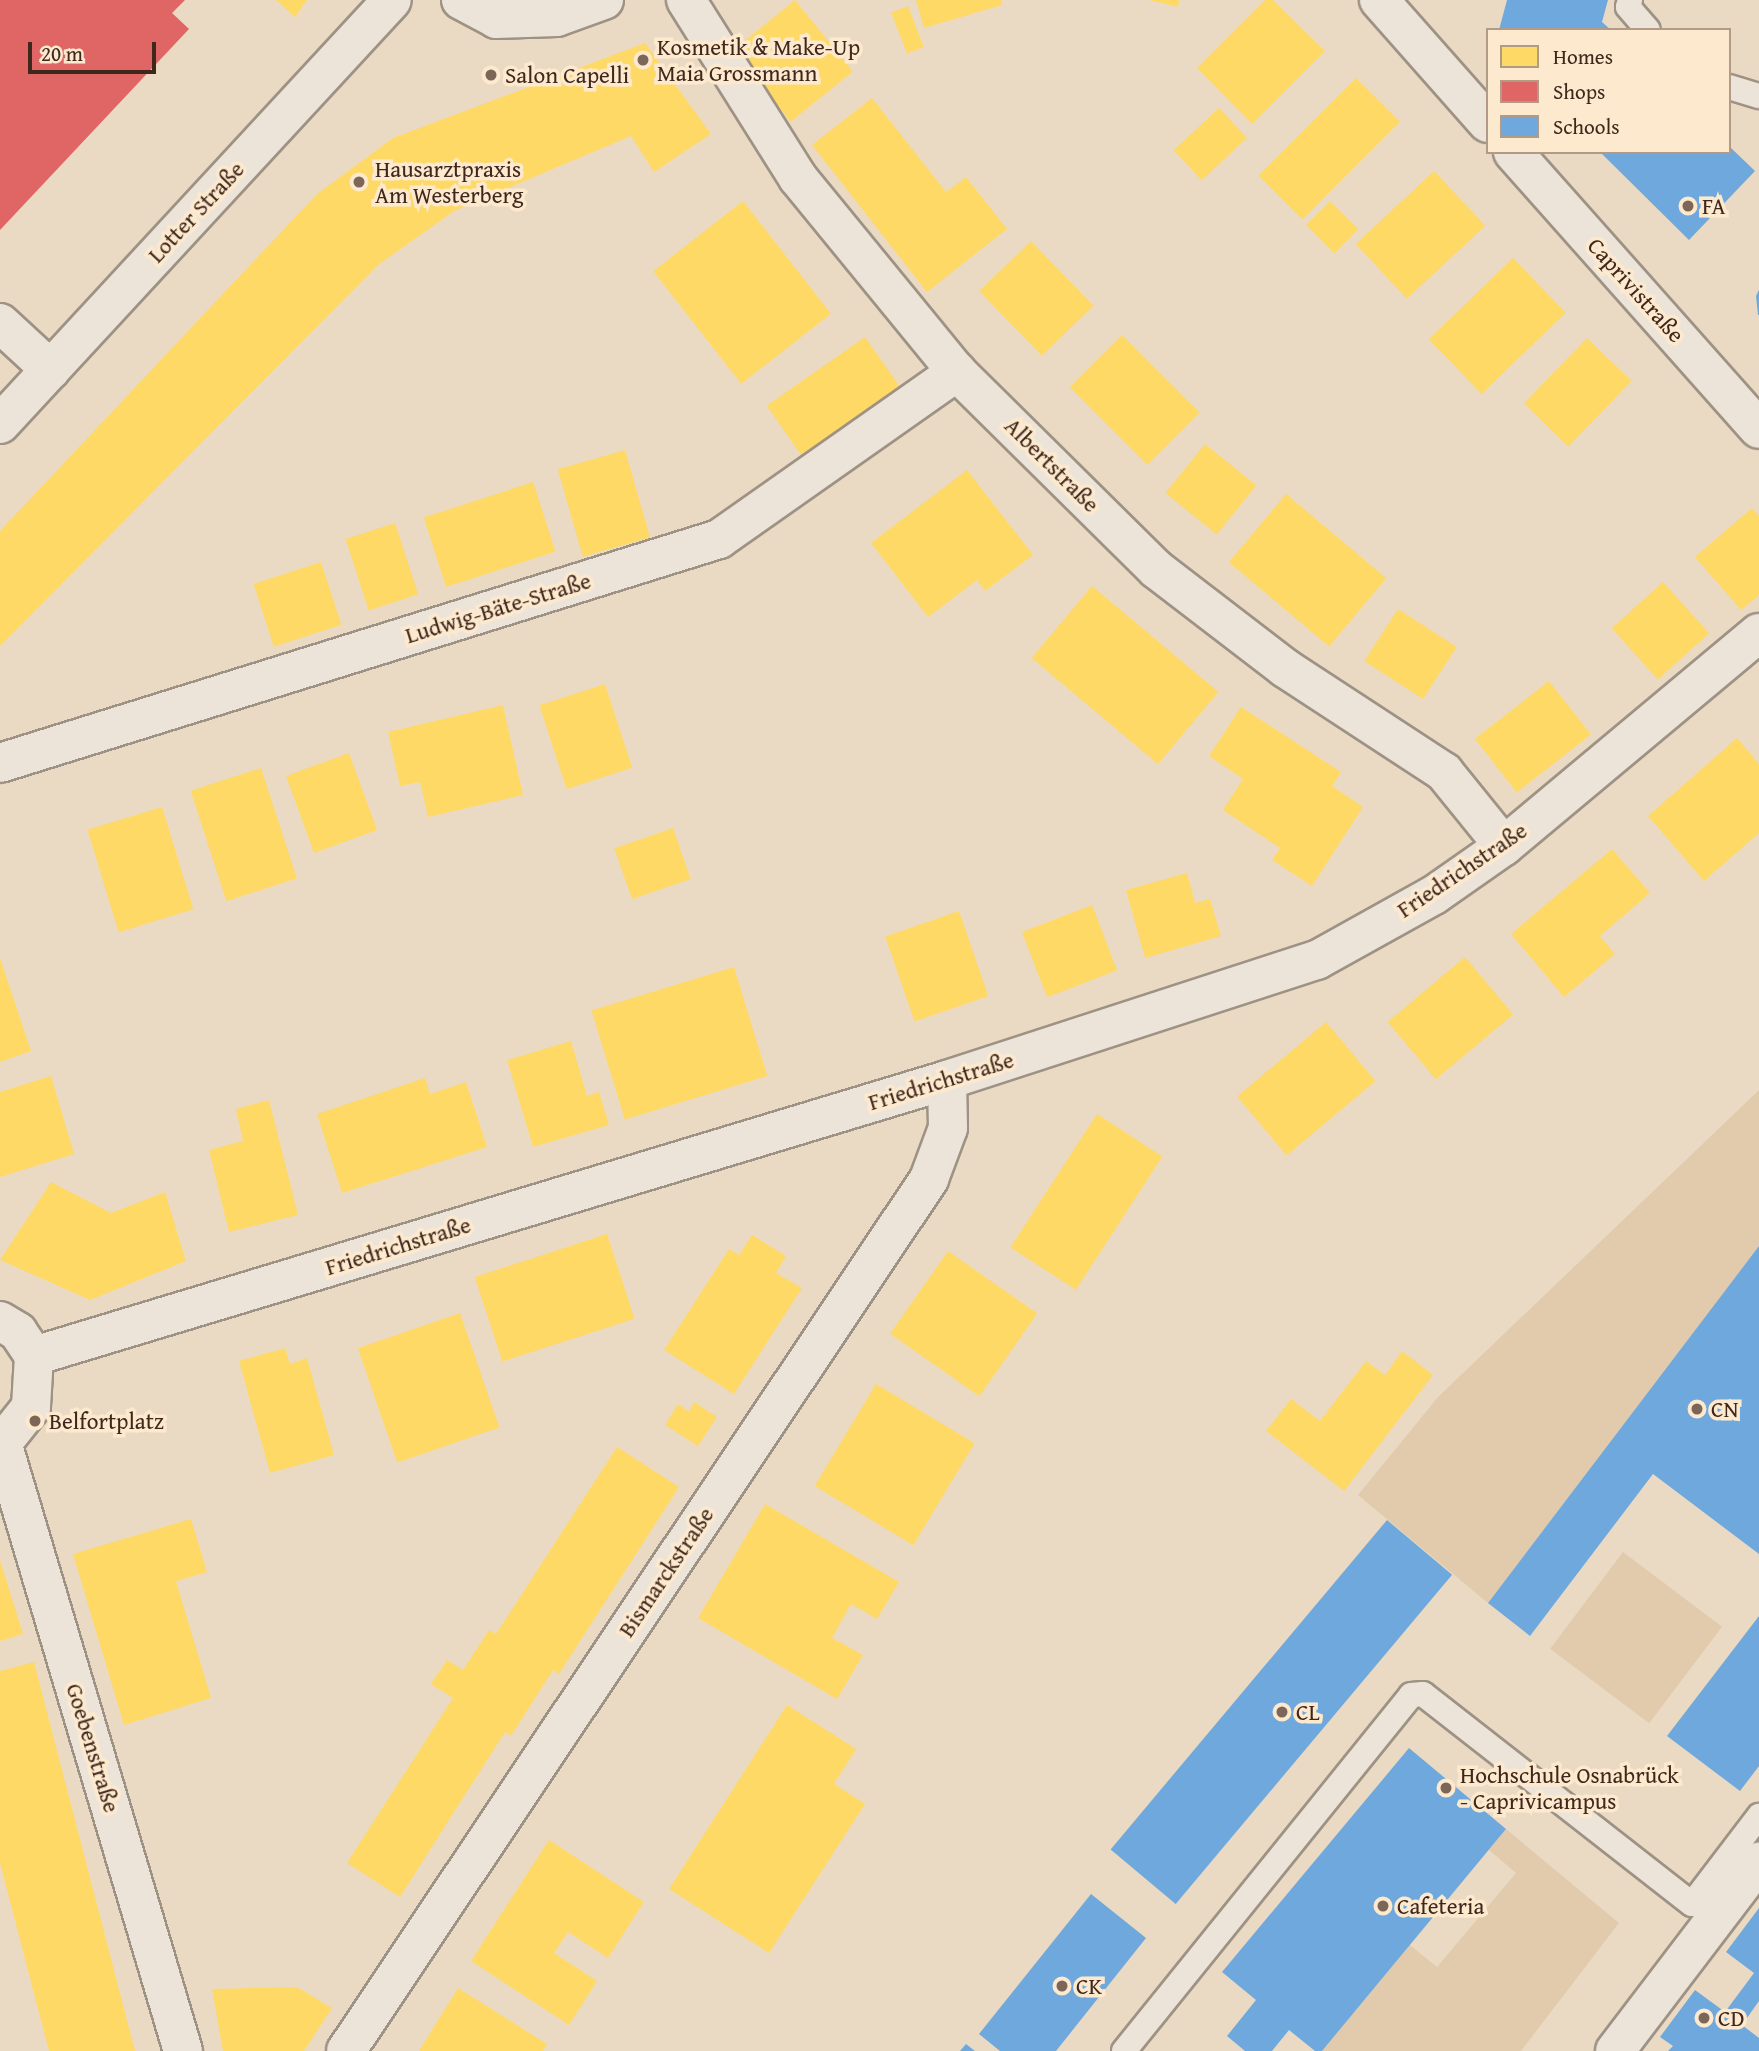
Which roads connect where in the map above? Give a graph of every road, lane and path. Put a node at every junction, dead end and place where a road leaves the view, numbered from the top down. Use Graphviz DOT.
graph roads {
  1 [pos="392,0"];
  2 [pos="461,0"];
  3 [pos="604,0"];
  4 [pos="686,0"];
  5 [pos="1379,0"];
  6 [pos="1630,0"];
  7 [pos="1646,28"];
  8 [pos="1731,88"];
  9 [pos="1759,96"];
  10 [pos="1486,121"];
  11 [pos="1515,154"];
  12 [pos="0,323"];
  13 [pos="51,370"];
  14 [pos="957,372"];
  15 [pos="0,424"];
  16 [pos="1759,429"];
  17 [pos="1759,633"];
  18 [pos="0,763"];
  19 [pos="1504,846"];
  20 [pos="947,1080"];
  21 [pos="0,1321"];
  22 [pos="34,1356"];
  23 [pos="1,1446"];
  24 [pos="1759,1816"];
  25 [pos="1759,1862"];
  26 [pos="183,2051"];
  27 [pos="346,2051"];
  28 [pos="1124,2051"];
  29 [pos="1615,2051"];
  1 -- 13 [label="street, Lotter Straße"];
  2 -- 3 [label="street"];
  4 -- 14 [label="street, Albertstraße"];
  5 -- 10 [label="street"];
  6 -- 7 [label="lane"];
  8 -- 9 [label="lane"];
  11 -- 16 [label="street, Caprivistraße"];
  12 -- 13 [label="street"];
  13 -- 15 [label="street, Lotter Straße"];
  14 -- 18 [label="street, Ludwig-Bäte-Straße"];
  14 -- 19 [label="street, Albertstraße"];
  17 -- 19 [label="street, Friedrichstraße"];
  19 -- 20 [label="street, Friedrichstraße"];
  20 -- 22 [label="street, Friedrichstraße"];
  20 -- 27 [label="street, Bismarckstraße"];
  21 -- 22 [label="street"];
  22 -- 23 [label="street"];
  23 -- 26 [label="street, Goebenstraße"];
  24 -- 28 [label="lane"];
  25 -- 29 [label="street"];
}
